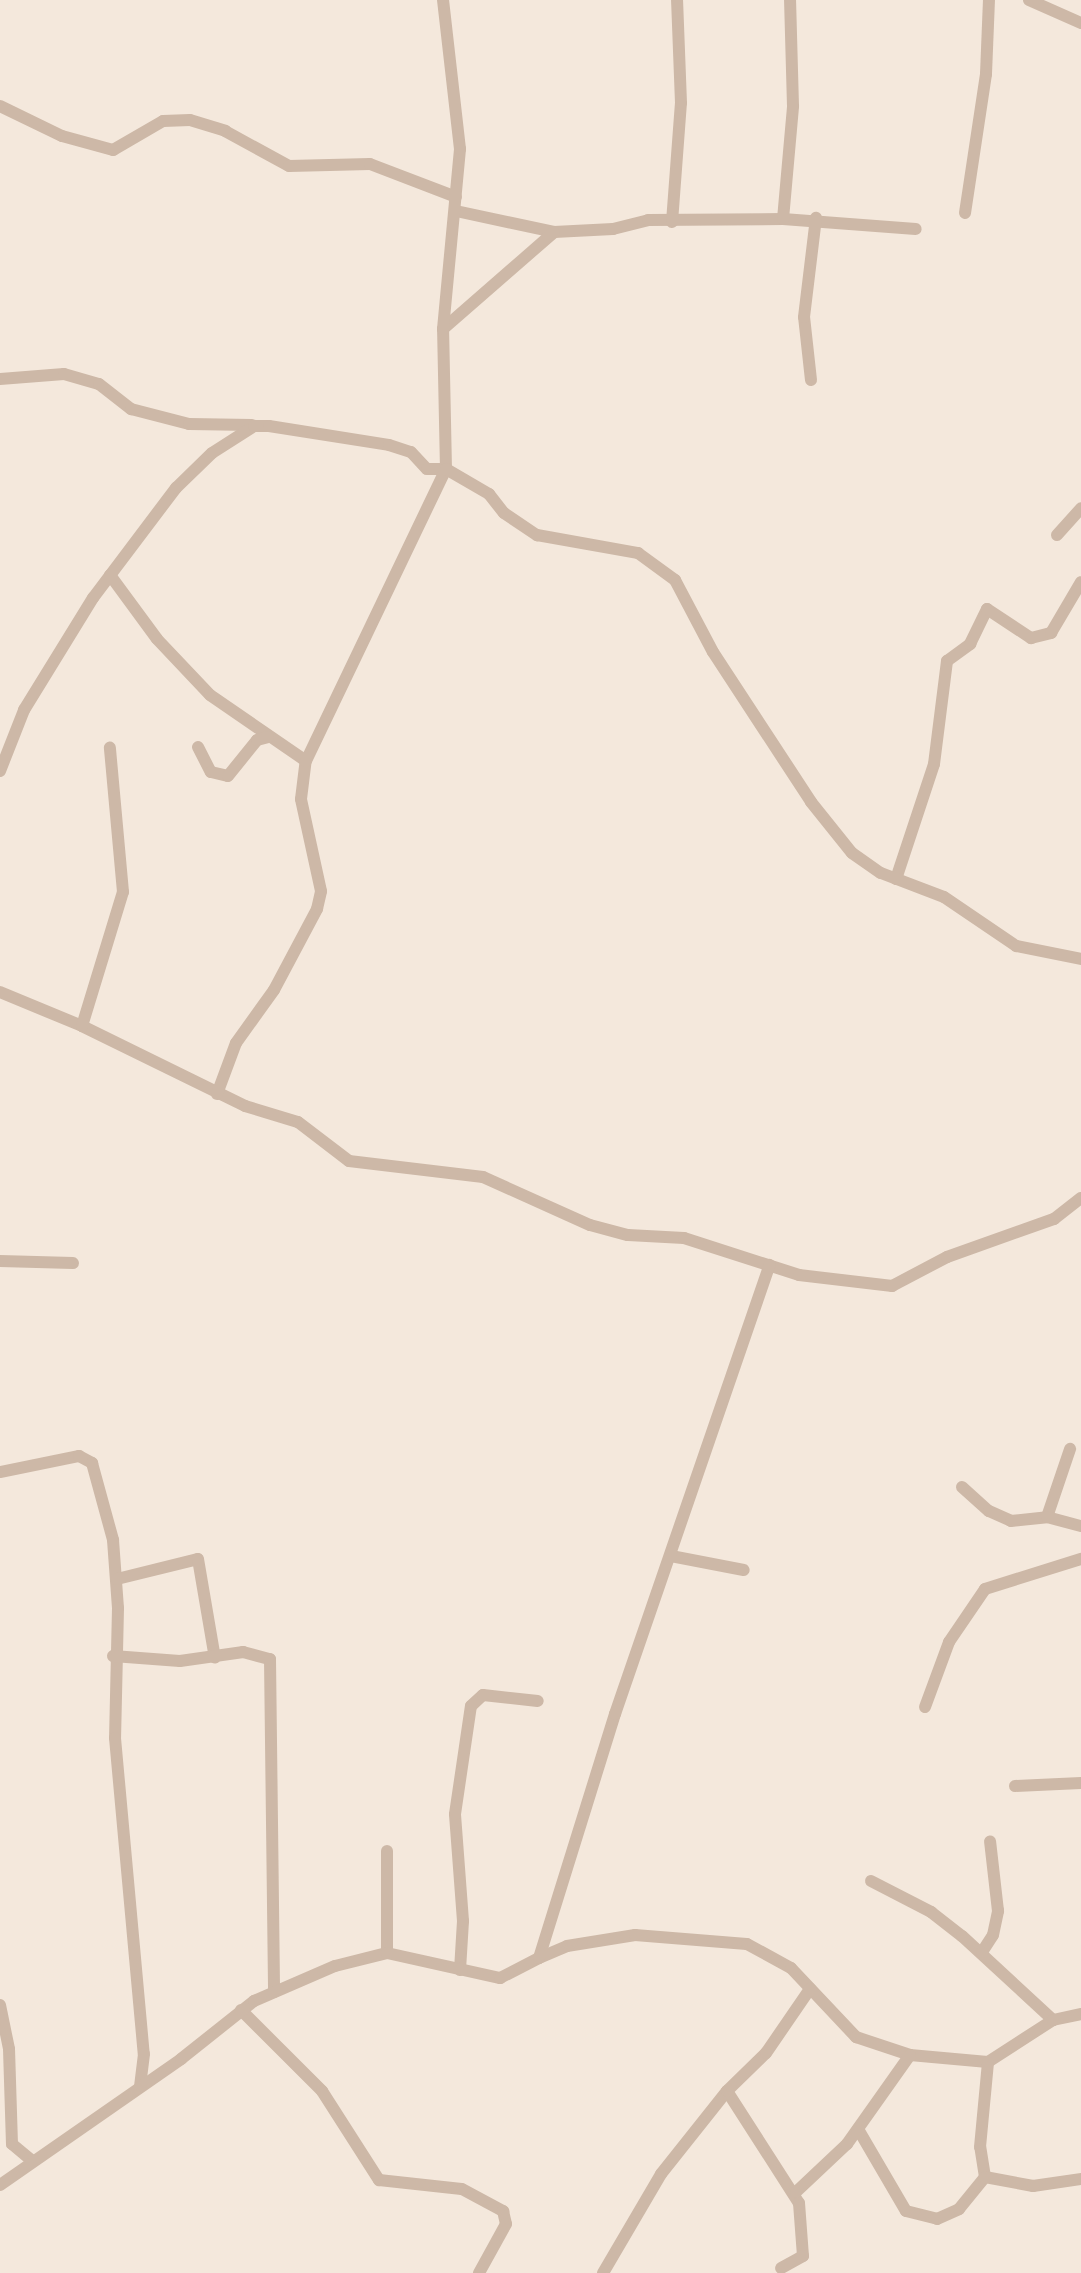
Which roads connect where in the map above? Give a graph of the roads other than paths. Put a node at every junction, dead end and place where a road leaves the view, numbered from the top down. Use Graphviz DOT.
graph roads {
  1 [pos="443,0"];
  2 [pos="677,0"];
  3 [pos="790,0"];
  4 [pos="989,0"];
  5 [pos="1029,0"];
  6 [pos="1081,23"];
  7 [pos="0,106"];
  8 [pos="456,204"];
  9 [pos="965,213"];
  10 [pos="816,218"];
  11 [pos="783,219"];
  12 [pos="672,222"];
  13 [pos="916,229"];
  14 [pos="554,232"];
  15 [pos="443,329"];
  16 [pos="0,379"];
  17 [pos="811,380"];
  18 [pos="254,426"];
  19 [pos="446,469"];
  20 [pos="1081,508"];
  21 [pos="1057,535"];
  22 [pos="110,575"];
  23 [pos="1081,582"];
  24 [pos="268,737"];
  25 [pos="198,747"];
  26 [pos="110,748"];
  27 [pos="306,761"];
  28 [pos="0,771"];
  29 [pos="896,879"];
  30 [pos="1081,959"];
  31 [pos="0,992"];
  32 [pos="82,1026"];
  33 [pos="217,1094"];
  34 [pos="1081,1198"];
  35 [pos="0,1261"];
  36 [pos="73,1263"];
  37 [pos="770,1265"];
  38 [pos="1070,1449"];
  39 [pos="0,1472"];
  40 [pos="962,1487"];
  41 [pos="1047,1517"];
  42 [pos="1081,1526"];
  43 [pos="671,1556"];
  44 [pos="1081,1559"];
  45 [pos="744,1570"];
  46 [pos="117,1579"];
  47 [pos="113,1656"];
  48 [pos="215,1658"];
  49 [pos="538,1701"];
  50 [pos="925,1707"];
  51 [pos="1081,1783"];
  52 [pos="1015,1786"];
  53 [pos="990,1841"];
  54 [pos="387,1851"];
  55 [pos="871,1881"];
  56 [pos="982,1952"];
  57 [pos="387,1953"];
  58 [pos="539,1958"];
  59 [pos="460,1970"];
  60 [pos="810,1989"];
  61 [pos="274,1992"];
  62 [pos="0,2005"];
  63 [pos="241,2010"];
  64 [pos="1081,2014"];
  65 [pos="1053,2020"];
  66 [pos="910,2055"];
  67 [pos="988,2062"];
  68 [pos="140,2086"];
  69 [pos="4,2088"];
  70 [pos="727,2091"];
  71 [pos="858,2129"];
  72 [pos="32,2161"];
  73 [pos="985,2177"];
  74 [pos="1081,2179"];
  75 [pos="0,2185"];
  76 [pos="796,2192"];
  77 [pos="781,2268"];
  78 [pos="479,2273"];
  79 [pos="603,2273"];
  1 -- 8 [label="street"];
  2 -- 12 [label="street"];
  3 -- 11 [label="street"];
  4 -- 9 [label="street"];
  5 -- 6 [label="street"];
  7 -- 8 [label="street"];
  8 -- 14 [label="street"];
  8 -- 15 [label="street"];
  10 -- 11 [label="street"];
  10 -- 13 [label="street"];
  10 -- 17 [label="street"];
  11 -- 12 [label="street"];
  12 -- 14 [label="street"];
  14 -- 15 [label="street"];
  15 -- 19 [label="street"];
  16 -- 18 [label="street"];
  18 -- 19 [label="street"];
  18 -- 22 [label="street"];
  19 -- 27 [label="street"];
  19 -- 29 [label="street"];
  20 -- 21 [label="street"];
  22 -- 24 [label="street"];
  22 -- 28 [label="street"];
  23 -- 29 [label="street"];
  24 -- 25 [label="street"];
  24 -- 27 [label="street"];
  26 -- 32 [label="street"];
  27 -- 33 [label="street"];
  29 -- 30 [label="street"];
  31 -- 32 [label="street"];
  32 -- 33 [label="street"];
  33 -- 37 [label="street"];
  34 -- 37 [label="street"];
  35 -- 36 [label="street"];
  37 -- 43 [label="street"];
  38 -- 41 [label="street"];
  39 -- 46 [label="street"];
  40 -- 41 [label="street"];
  41 -- 42 [label="street"];
  43 -- 45 [label="street"];
  43 -- 58 [label="street"];
  44 -- 50 [label="street"];
  46 -- 47 [label="street"];
  46 -- 48 [label="street"];
  47 -- 48 [label="street"];
  47 -- 68 [label="street"];
  48 -- 61 [label="street"];
  49 -- 59 [label="street"];
  51 -- 52 [label="street"];
  53 -- 56 [label="street"];
  54 -- 57 [label="street"];
  55 -- 56 [label="street"];
  56 -- 65 [label="street"];
  57 -- 59 [label="street"];
  57 -- 61 [label="street"];
  58 -- 59 [label="street"];
  58 -- 60 [label="street"];
  60 -- 66 [label="street"];
  60 -- 70 [label="street"];
  61 -- 63 [label="street"];
  62 -- 69 [label="street"];
  63 -- 68 [label="street"];
  63 -- 78 [label="street"];
  64 -- 65 [label="street"];
  65 -- 67 [label="street"];
  66 -- 67 [label="street"];
  66 -- 71 [label="street"];
  67 -- 73 [label="street"];
  68 -- 72 [label="street"];
  69 -- 72 [label="street"];
  70 -- 76 [label="street"];
  70 -- 79 [label="street"];
  71 -- 73 [label="street"];
  71 -- 76 [label="street"];
  72 -- 75 [label="street"];
  73 -- 74 [label="street"];
  76 -- 77 [label="street"];
}
